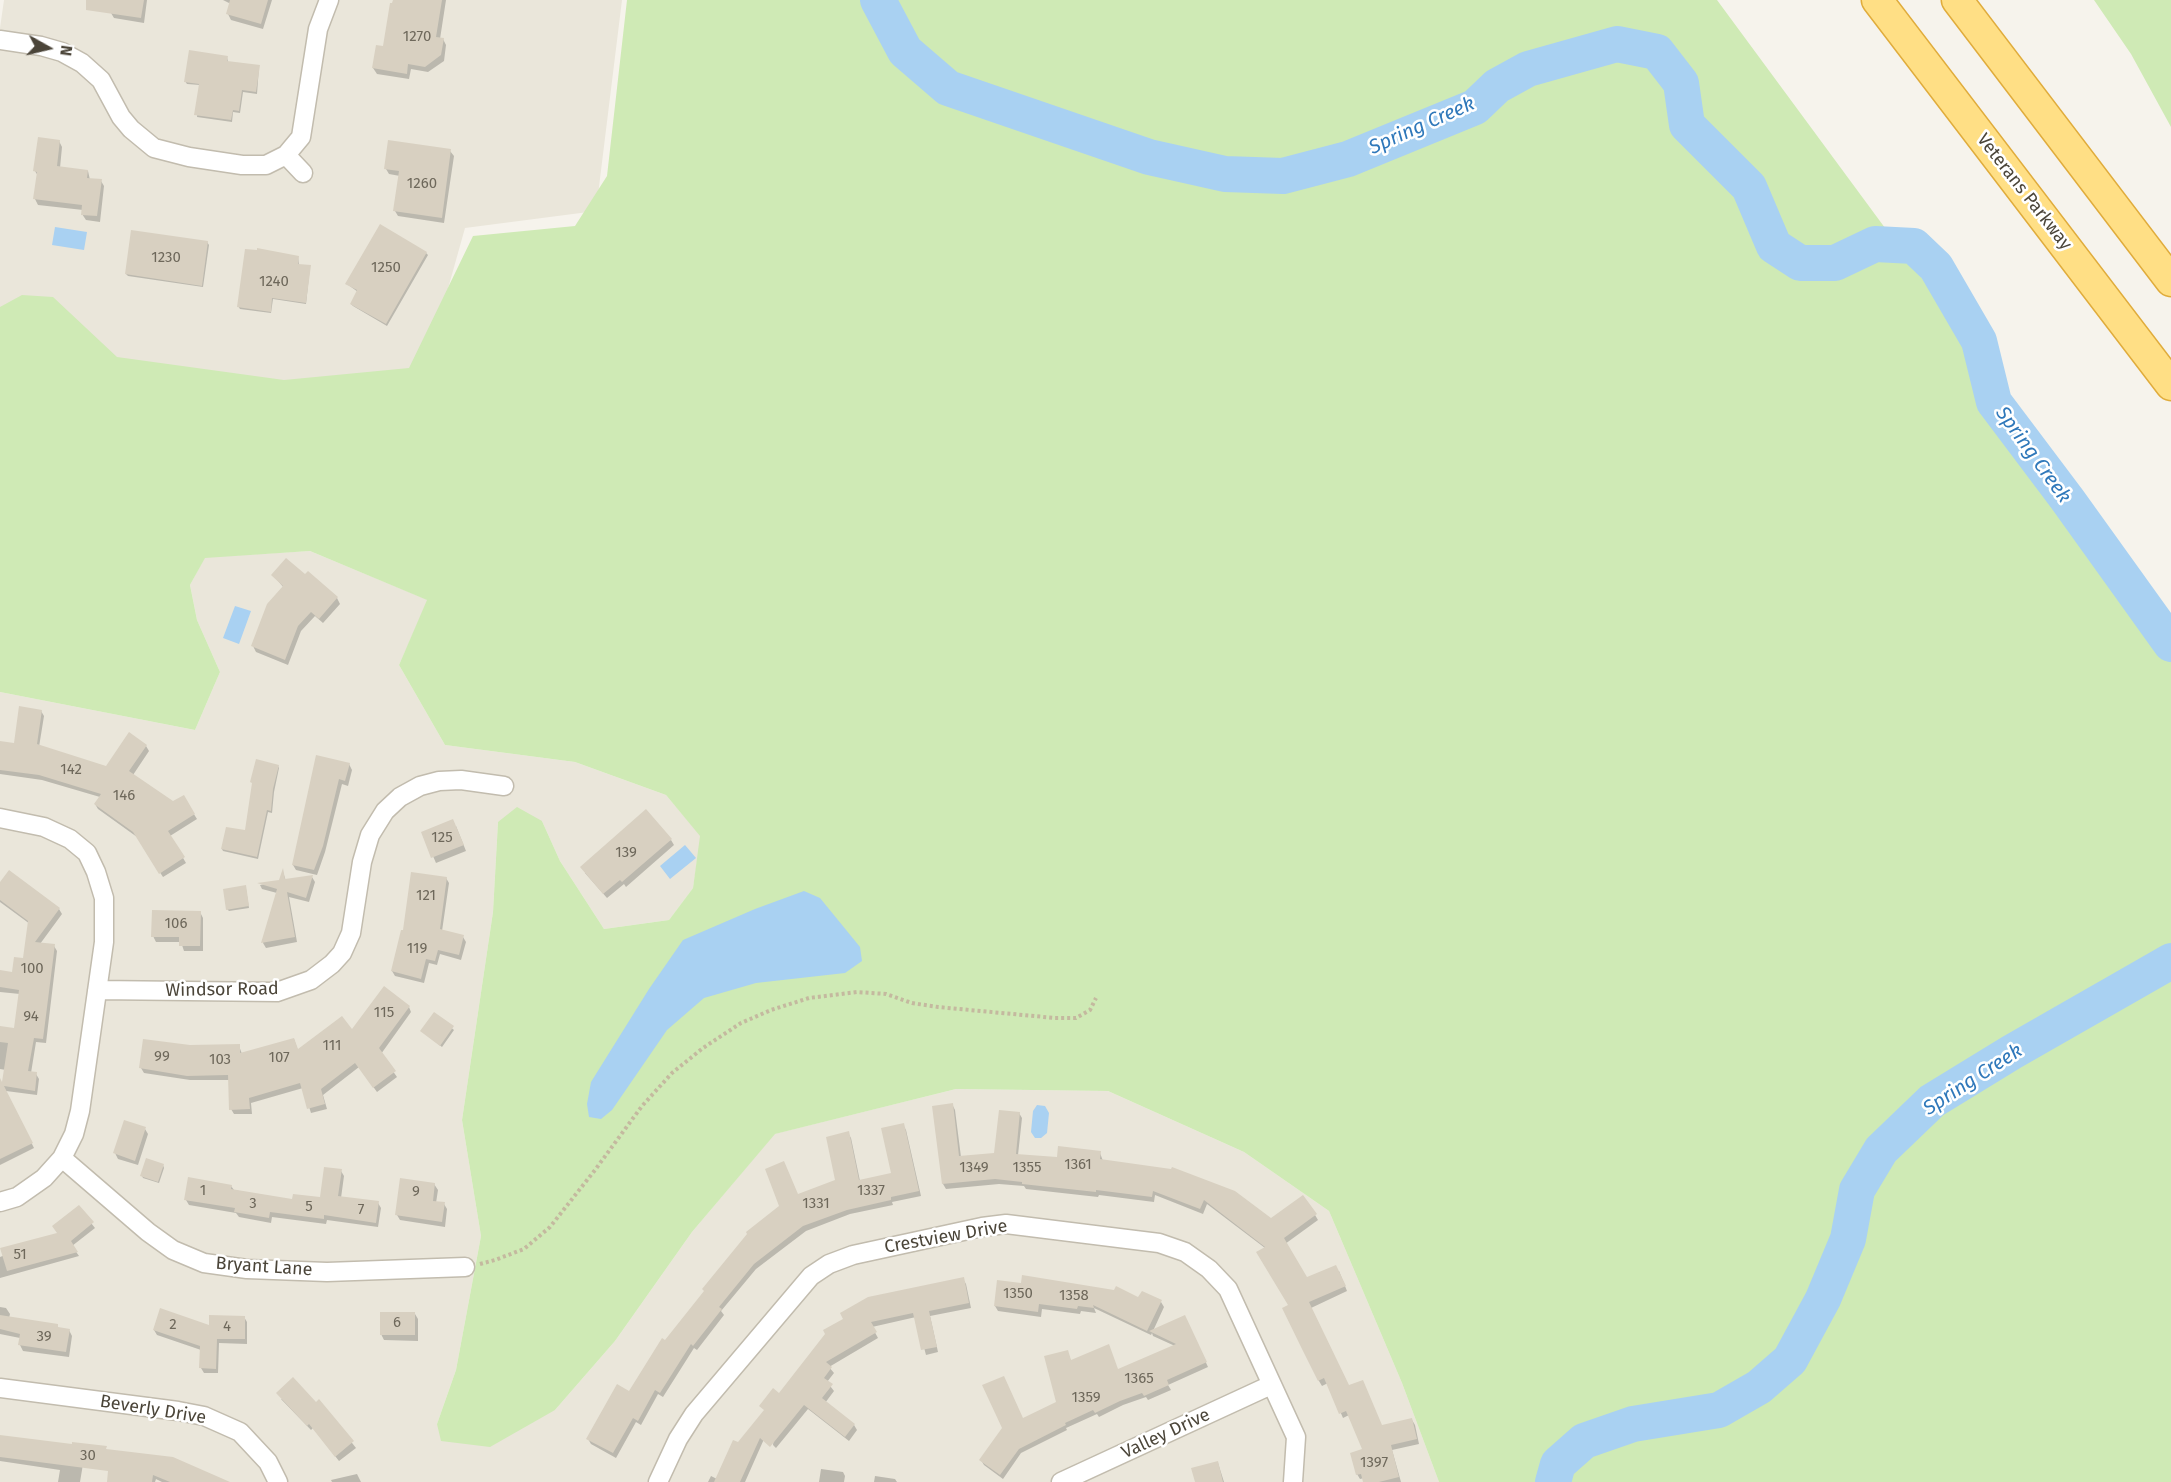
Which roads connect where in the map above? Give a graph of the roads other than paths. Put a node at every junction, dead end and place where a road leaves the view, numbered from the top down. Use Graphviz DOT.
graph roads {
  1 [pos="329,0"];
  2 [pos="1877,0"];
  3 [pos="1957,0"];
  4 [pos="0,40"];
  5 [pos="286,155"];
  6 [pos="303,173"];
  7 [pos="2171,281"];
  8 [pos="2171,385"];
  9 [pos="504,786"];
  10 [pos="0,818"];
  11 [pos="97,990"];
  12 [pos="62,1158"];
  13 [pos="0,1202"];
  14 [pos="465,1267"];
  15 [pos="1271,1385"];
  16 [pos="0,1388"];
  17 [pos="278,1482"];
  18 [pos="658,1482"];
  19 [pos="1061,1482"];
  20 [pos="1293,1482"];
  1 -- 5 [label="street"];
  2 -- 8 [label="highway, Veterans Parkway"];
  3 -- 7 [label="highway"];
  4 -- 5 [label="street"];
  5 -- 6 [label="street"];
  9 -- 11 [label="street, Windsor Road"];
  10 -- 11 [label="street"];
  11 -- 12 [label="street"];
  12 -- 13 [label="street"];
  12 -- 14 [label="street, Bryant Lane"];
  15 -- 18 [label="street, Crestview Drive"];
  15 -- 19 [label="street, Valley Drive"];
  15 -- 20 [label="street, Crestview Drive"];
  16 -- 17 [label="street, Beverly Drive"];
}
